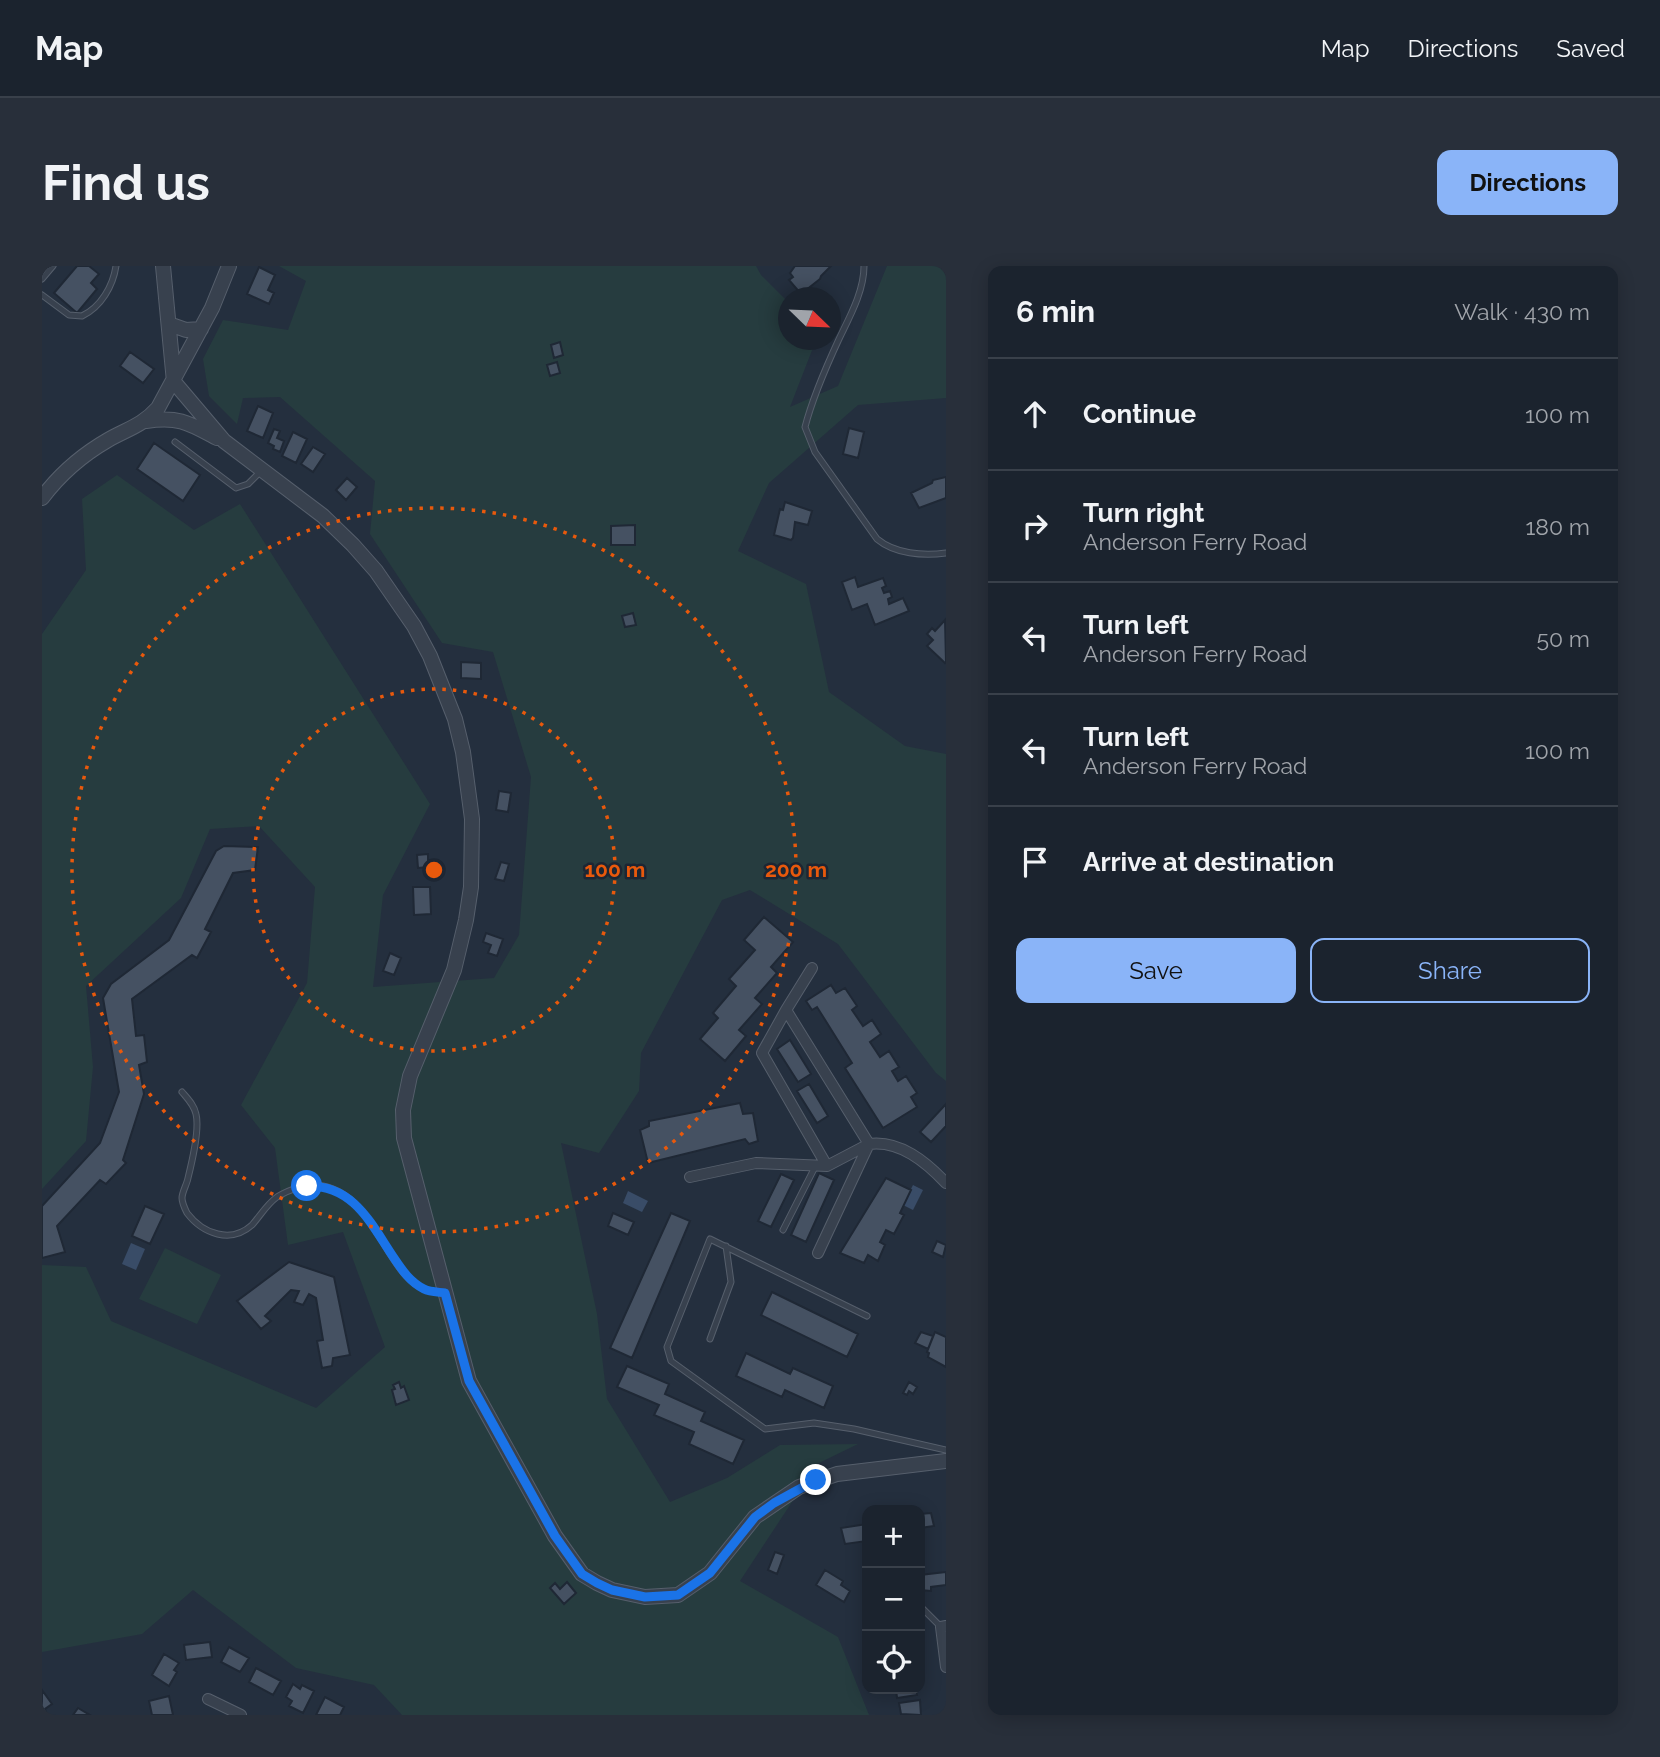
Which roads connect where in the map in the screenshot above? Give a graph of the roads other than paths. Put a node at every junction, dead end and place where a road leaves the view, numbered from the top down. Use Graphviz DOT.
graph roads {
  1 [pos="53,266"];
  2 [pos="116,266"];
  3 [pos="163,266"];
  4 [pos="229,266"];
  5 [pos="864,266"];
  6 [pos="42,279"];
  7 [pos="42,295"];
  8 [pos="169,324"];
  9 [pos="201,329"];
  10 [pos="174,382"];
  11 [pos="146,421"];
  12 [pos="224,441"];
  13 [pos="175,443"];
  14 [pos="262,470"];
  15 [pos="42,498"];
  16 [pos="946,553"];
  17 [pos="812,968"];
  18 [pos="786,1010"];
  19 [pos="182,1092"];
  20 [pos="869,1144"];
  21 [pos="822,1165"];
  22 [pos="690,1177"];
  23 [pos="946,1183"];
  24 [pos="783,1230"];
  25 [pos="726,1246"];
  26 [pos="818,1253"];
  27 [pos="445,1293"];
  28 [pos="867,1316"];
  29 [pos="710,1339"];
  30 [pos="946,1450"];
  31 [pos="946,1461"];
  32 [pos="925,1610"];
  33 [pos="944,1626"];
  34 [pos="946,1667"];
  35 [pos="208,1699"];
  36 [pos="241,1715"];
  1 -- 6 [label="lane"];
  2 -- 7 [label="lane"];
  3 -- 8 [label="street"];
  4 -- 9 [label="street"];
  5 -- 16 [label="lane"];
  8 -- 9 [label="street"];
  8 -- 10 [label="street"];
  9 -- 10 [label="street"];
  10 -- 11 [label="street"];
  10 -- 12 [label="street"];
  11 -- 12 [label="street"];
  11 -- 15 [label="street"];
  12 -- 14 [label="street"];
  13 -- 14 [label="lane"];
  14 -- 27 [label="street"];
  17 -- 18 [label="street"];
  18 -- 20 [label="street"];
  18 -- 21 [label="street"];
  19 -- 27 [label="lane"];
  20 -- 21 [label="street"];
  20 -- 23 [label="street"];
  20 -- 26 [label="street"];
  21 -- 22 [label="street"];
  21 -- 24 [label="lane"];
  25 -- 28 [label="lane"];
  25 -- 29 [label="lane"];
  25 -- 30 [label="lane"];
  27 -- 31 [label="street"];
  32 -- 33 [label="lane"];
  33 -- 34 [label="street"];
  35 -- 36 [label="street"];
}
